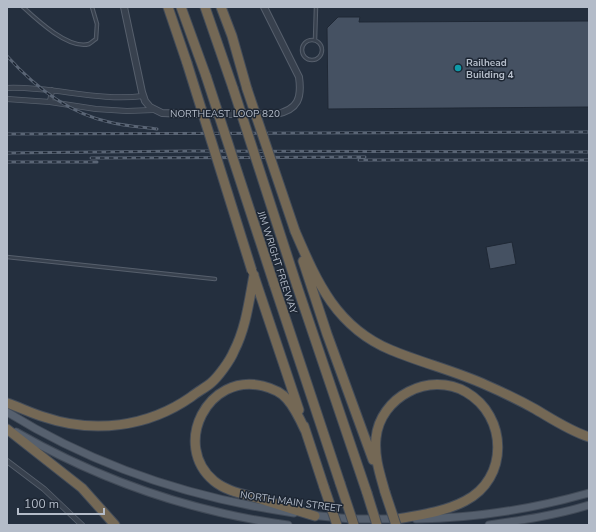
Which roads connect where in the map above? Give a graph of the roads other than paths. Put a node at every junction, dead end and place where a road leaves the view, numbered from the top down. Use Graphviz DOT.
graph roads {
  1 [pos="23,7"];
  2 [pos="92,7"];
  3 [pos="124,7"];
  4 [pos="168,7"];
  5 [pos="181,7"];
  6 [pos="205,7"];
  7 [pos="221,7"];
  8 [pos="264,7"];
  9 [pos="316,7"];
  10 [pos="315,40"];
  11 [pos="7,88"];
  12 [pos="52,90"];
  13 [pos="143,96"];
  14 [pos="7,99"];
  15 [pos="50,102"];
  16 [pos="153,110"];
  17 [pos="295,230"];
  18 [pos="7,257"];
  19 [pos="253,273"];
  20 [pos="215,279"];
  21 [pos="7,403"];
  22 [pos="7,412"];
  23 [pos="7,428"];
  24 [pos="305,430"];
  25 [pos="589,437"];
  26 [pos="7,461"];
  27 [pos="385,492"];
  28 [pos="589,493"];
  29 [pos="589,506"];
  30 [pos="315,516"];
  31 [pos="397,522"];
  32 [pos="82,525"];
  33 [pos="115,525"];
  34 [pos="288,525"];
  35 [pos="337,525"];
  36 [pos="354,525"];
  37 [pos="377,525"];
  38 [pos="489,525"];
  1 -- 2 [label="lane"];
  3 -- 13 [label="street"];
  4 -- 19 [label="highway, bridge"];
  5 -- 36 [label="highway, JIM WRIGHT FREEWAY, bridge"];
  6 -- 37 [label="highway, JIM WRIGHT FREEWAY, bridge"];
  7 -- 17 [label="highway, bridge"];
  8 -- 16 [label="street, NORTHEAST LOOP 820"];
  9 -- 10 [label="lane"];
  10 -- 10 [label="lane"];
  11 -- 12 [label="street"];
  12 -- 13 [label="street"];
  12 -- 15 [label="street"];
  13 -- 16 [label="street"];
  14 -- 15 [label="street"];
  15 -- 16 [label="street"];
  17 -- 25 [label="highway"];
  17 -- 27 [label="highway"];
  18 -- 20 [label="lane"];
  19 -- 21 [label="highway"];
  19 -- 24 [label="highway"];
  22 -- 30 [label="main road, NORTH MAIN STREET"];
  23 -- 33 [label="highway"];
  23 -- 34 [label="main road"];
  24 -- 30 [label="highway"];
  24 -- 35 [label="highway, bridge"];
  26 -- 32 [label="street"];
  27 -- 31 [label="highway, bridge"];
  27 -- 31 [label="highway"];
  28 -- 31 [label="main road, NORTH MAIN STREET"];
  29 -- 38 [label="main road"];
  30 -- 31 [label="main road, NORTH MAIN STREET"];
}
